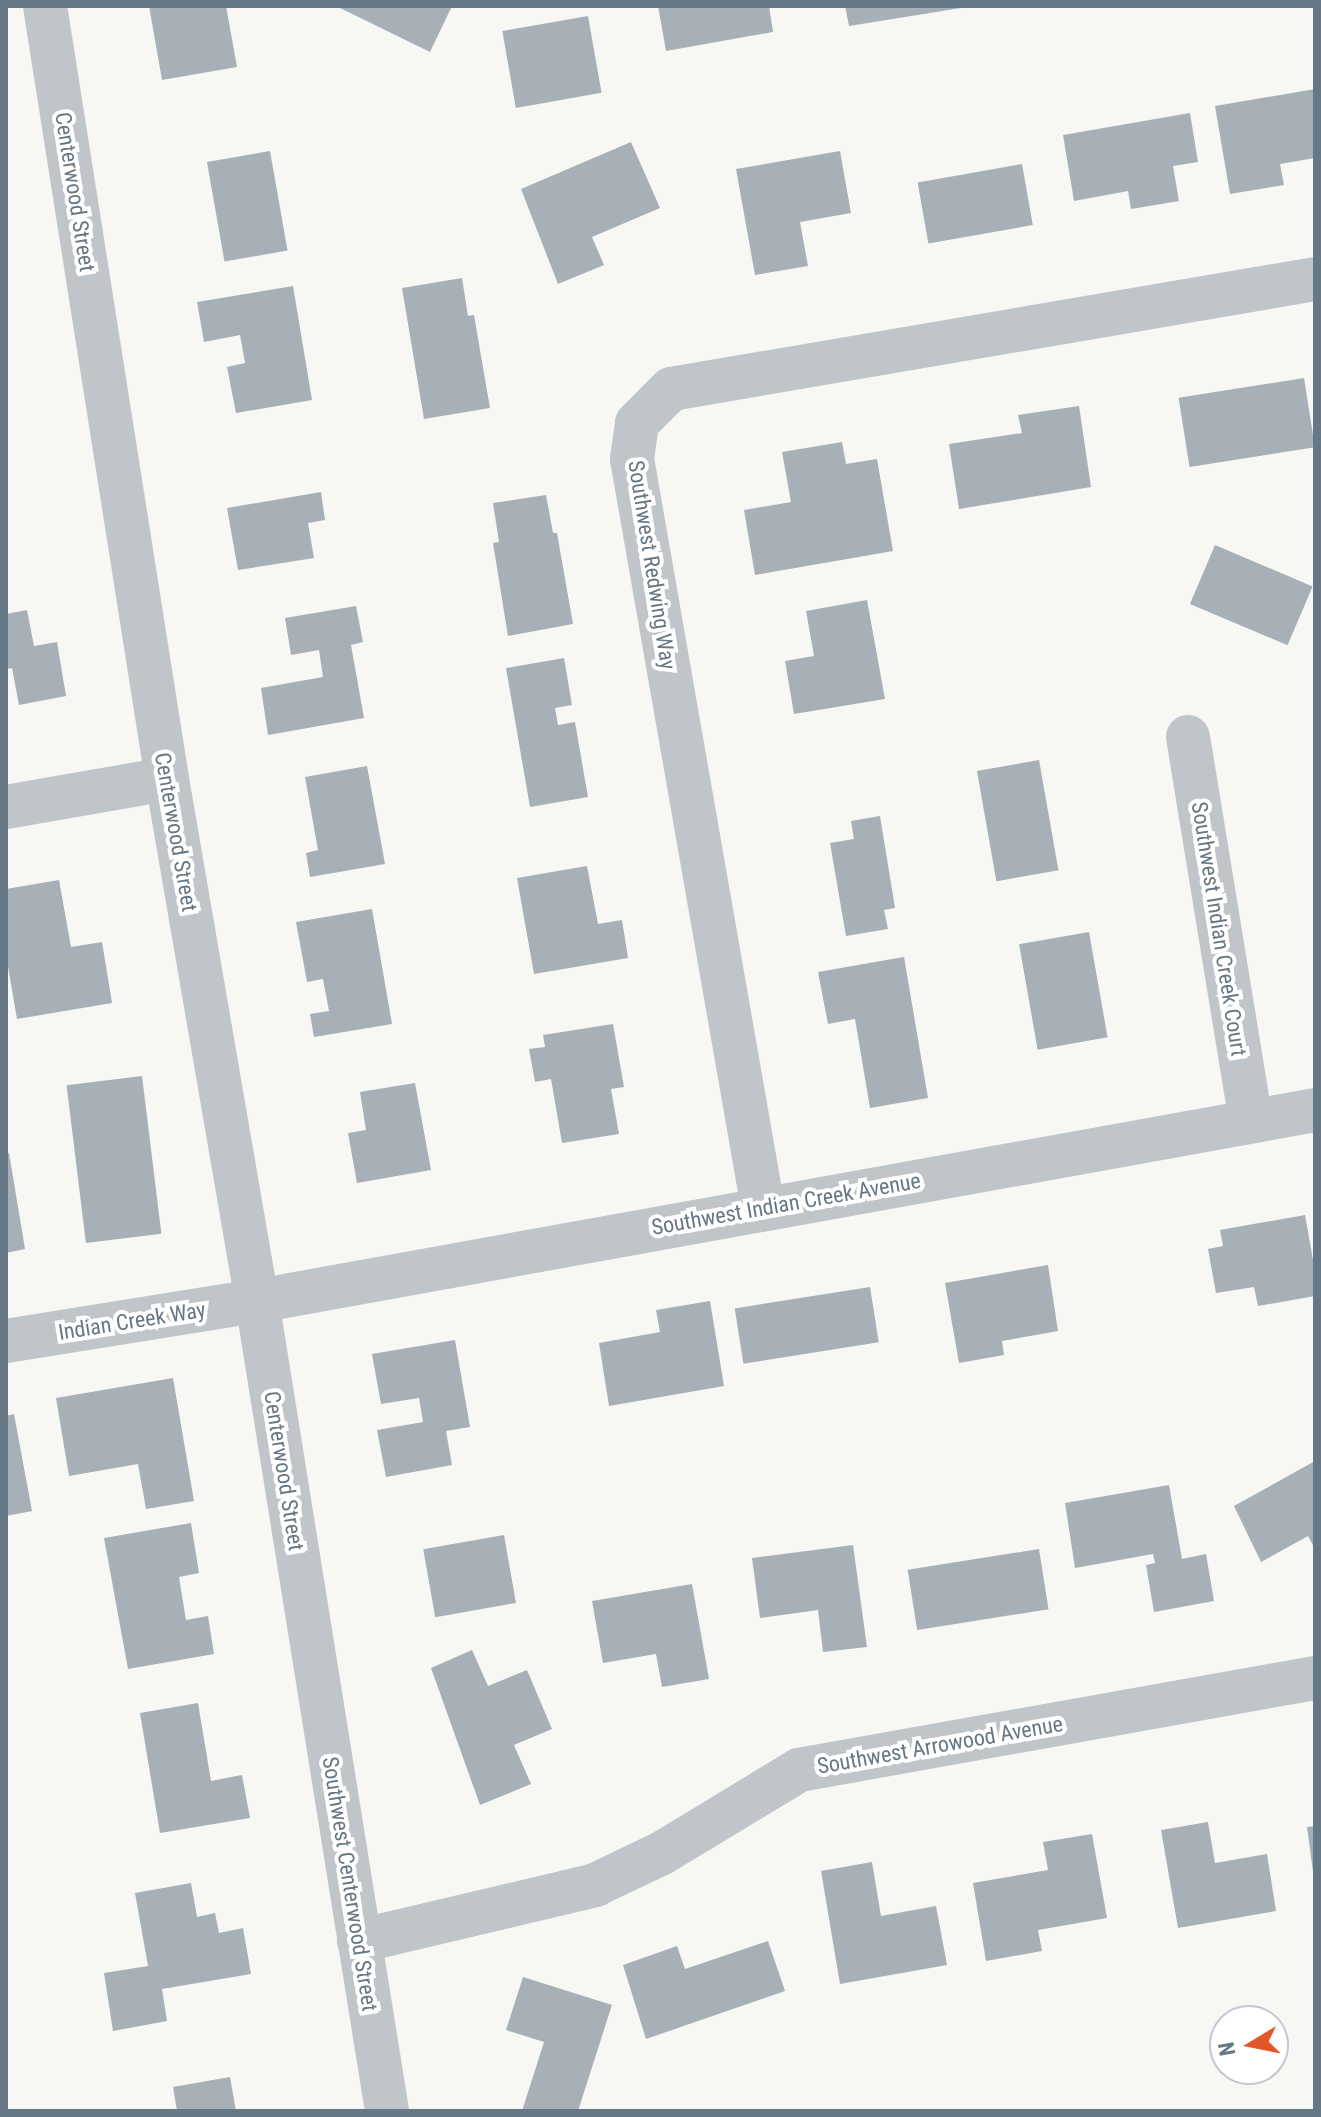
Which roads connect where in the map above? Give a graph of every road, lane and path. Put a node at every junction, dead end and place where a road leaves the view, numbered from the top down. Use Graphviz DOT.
graph roads {
  1 [pos="45,6"];
  2 [pos="1315,279"];
  3 [pos="1188,737"];
  4 [pos="167,779"];
  5 [pos="6,807"];
  6 [pos="1315,1110"];
  7 [pos="1251,1120"];
  8 [pos="763,1208"];
  9 [pos="257,1301"];
  10 [pos="6,1341"];
  11 [pos="314,1657"];
  12 [pos="1315,1678"];
  13 [pos="359,1941"];
  14 [pos="387,2111"];
  1 -- 4 [label="street, Centerwood Street"];
  2 -- 8 [label="street, Southwest Redwing Way"];
  3 -- 7 [label="street, Southwest Indian Creek Court"];
  4 -- 5 [label="street"];
  4 -- 9 [label="street, Centerwood Street"];
  6 -- 7 [label="street, Southwest Indian Creek Avenue"];
  7 -- 8 [label="street, Southwest Indian Creek Avenue"];
  8 -- 9 [label="street, Southwest Indian Creek Avenue"];
  9 -- 10 [label="street, Indian Creek Way"];
  9 -- 11 [label="street, Centerwood Street"];
  11 -- 13 [label="street, Southwest Centerwood Street"];
  12 -- 13 [label="street, Southwest Arrowood Avenue"];
  13 -- 14 [label="street, Southwest Centerwood Street"];
}
